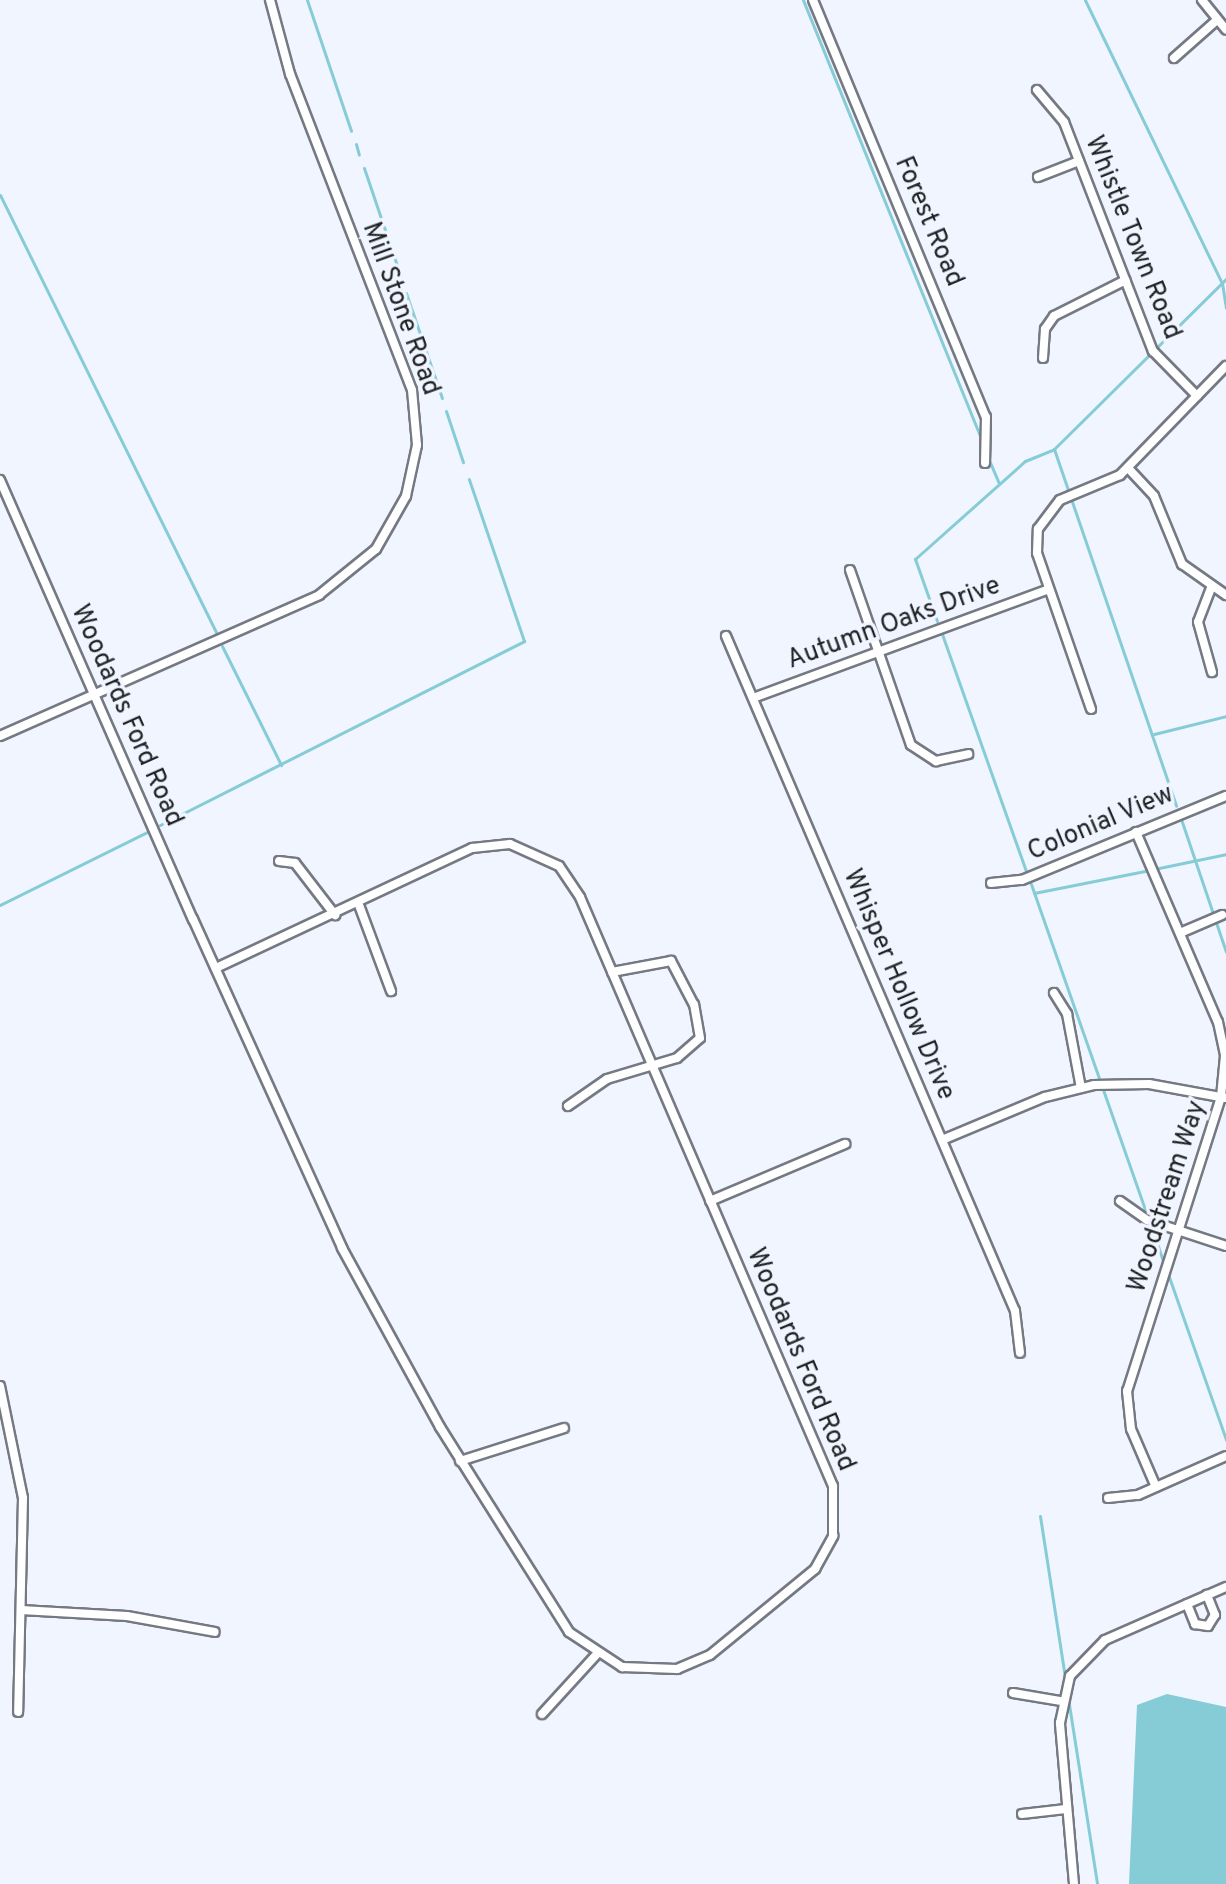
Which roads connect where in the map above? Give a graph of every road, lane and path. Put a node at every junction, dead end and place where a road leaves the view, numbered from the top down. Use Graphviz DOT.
graph roads {
  1 [pos="270,0"];
  2 [pos="813,0"];
  3 [pos="1202,0"];
  4 [pos="1217,20"];
  5 [pos="1226,30"];
  6 [pos="1174,58"];
  7 [pos="1037,90"];
  8 [pos="1079,161"];
  9 [pos="1038,177"];
  10 [pos="1126,280"];
  11 [pos="1043,358"];
  12 [pos="1226,366"];
  13 [pos="1197,396"];
  14 [pos="985,463"];
  15 [pos="1128,468"];
  16 [pos="0,480"];
  17 [pos="850,570"];
  18 [pos="1211,588"];
  19 [pos="1049,589"];
  20 [pos="1226,595"];
  21 [pos="726,636"];
  22 [pos="877,649"];
  23 [pos="1212,672"];
  24 [pos="95,694"];
  25 [pos="753,698"];
  26 [pos="1091,709"];
  27 [pos="0,736"];
  28 [pos="968,754"];
  29 [pos="1226,796"];
  30 [pos="1136,832"];
  31 [pos="279,861"];
  32 [pos="991,883"];
  33 [pos="359,905"];
  34 [pos="335,915"];
  35 [pos="1222,915"];
  36 [pos="1180,933"];
  37 [pos="216,968"];
  38 [pos="612,972"];
  39 [pos="391,991"];
  40 [pos="1054,993"];
  41 [pos="653,1068"];
  42 [pos="1081,1088"];
  43 [pos="1224,1098"];
  44 [pos="568,1106"];
  45 [pos="942,1140"];
  46 [pos="845,1144"];
  47 [pos="710,1201"];
  48 [pos="1120,1201"];
  49 [pos="1178,1230"];
  50 [pos="1226,1246"];
  51 [pos="1020,1353"];
  52 [pos="0,1386"];
  53 [pos="564,1428"];
  54 [pos="1226,1456"];
  55 [pos="460,1461"];
  56 [pos="1156,1487"];
  57 [pos="1108,1498"];
  58 [pos="1226,1587"];
  59 [pos="1207,1595"];
  60 [pos="1187,1604"];
  61 [pos="21,1610"];
  62 [pos="215,1632"];
  63 [pos="596,1655"];
  64 [pos="1013,1693"];
  65 [pos="1061,1701"];
  66 [pos="18,1712"];
  67 [pos="542,1714"];
  68 [pos="1066,1809"];
  69 [pos="1022,1814"];
  70 [pos="1074,1884"];
  1 -- 24 [label="street, Mill Stone Road"];
  2 -- 14 [label="street, Forest Road"];
  3 -- 4 [label="street"];
  4 -- 5 [label="street"];
  4 -- 6 [label="street"];
  7 -- 8 [label="street, Whistle Town Road"];
  8 -- 9 [label="street"];
  8 -- 10 [label="street, Whistle Town Road"];
  10 -- 11 [label="street"];
  10 -- 13 [label="street, Whistle Town Road"];
  12 -- 13 [label="street"];
  13 -- 15 [label="street"];
  15 -- 18 [label="street"];
  15 -- 19 [label="street"];
  16 -- 24 [label="street, Woodards Ford Road"];
  17 -- 22 [label="street"];
  18 -- 20 [label="street"];
  18 -- 23 [label="street"];
  19 -- 22 [label="street, Autumn Oaks Drive"];
  19 -- 26 [label="street"];
  21 -- 25 [label="street, Whisper Hollow Drive"];
  22 -- 25 [label="street, Autumn Oaks Drive"];
  22 -- 28 [label="street"];
  24 -- 27 [label="street, Mill Stone Road"];
  24 -- 37 [label="street, Woodards Ford Road"];
  25 -- 45 [label="street, Whisper Hollow Drive"];
  29 -- 30 [label="street, Colonial View"];
  30 -- 32 [label="street, Colonial View"];
  30 -- 36 [label="street, Woodstream Way"];
  31 -- 34 [label="street"];
  33 -- 34 [label="street, Woodards Ford Road"];
  33 -- 38 [label="street, Woodards Ford Road"];
  33 -- 39 [label="street"];
  34 -- 37 [label="street, Woodards Ford Road"];
  35 -- 36 [label="street"];
  36 -- 43 [label="street, Woodstream Way"];
  37 -- 55 [label="street, Woodards Ford Road"];
  38 -- 41 [label="street, Woodards Ford Road"];
  38 -- 41 [label="street"];
  40 -- 42 [label="street"];
  41 -- 44 [label="street"];
  41 -- 47 [label="street, Woodards Ford Road"];
  42 -- 43 [label="street"];
  42 -- 45 [label="street"];
  43 -- 49 [label="street, Woodstream Way"];
  45 -- 51 [label="street, Whisper Hollow Drive"];
  46 -- 47 [label="street"];
  47 -- 63 [label="street, Woodards Ford Road"];
  48 -- 49 [label="street"];
  49 -- 50 [label="street"];
  49 -- 56 [label="street, Woodstream Way"];
  52 -- 61 [label="street"];
  53 -- 55 [label="street"];
  54 -- 56 [label="street"];
  55 -- 63 [label="street, Woodards Ford Road"];
  56 -- 57 [label="street"];
  58 -- 59 [label="street"];
  59 -- 60 [label="street"];
  59 -- 60 [label="street"];
  60 -- 65 [label="street"];
  61 -- 62 [label="street"];
  61 -- 66 [label="street"];
  63 -- 67 [label="street"];
  64 -- 65 [label="street"];
  65 -- 68 [label="street"];
  68 -- 69 [label="street"];
  68 -- 70 [label="street"];
}
